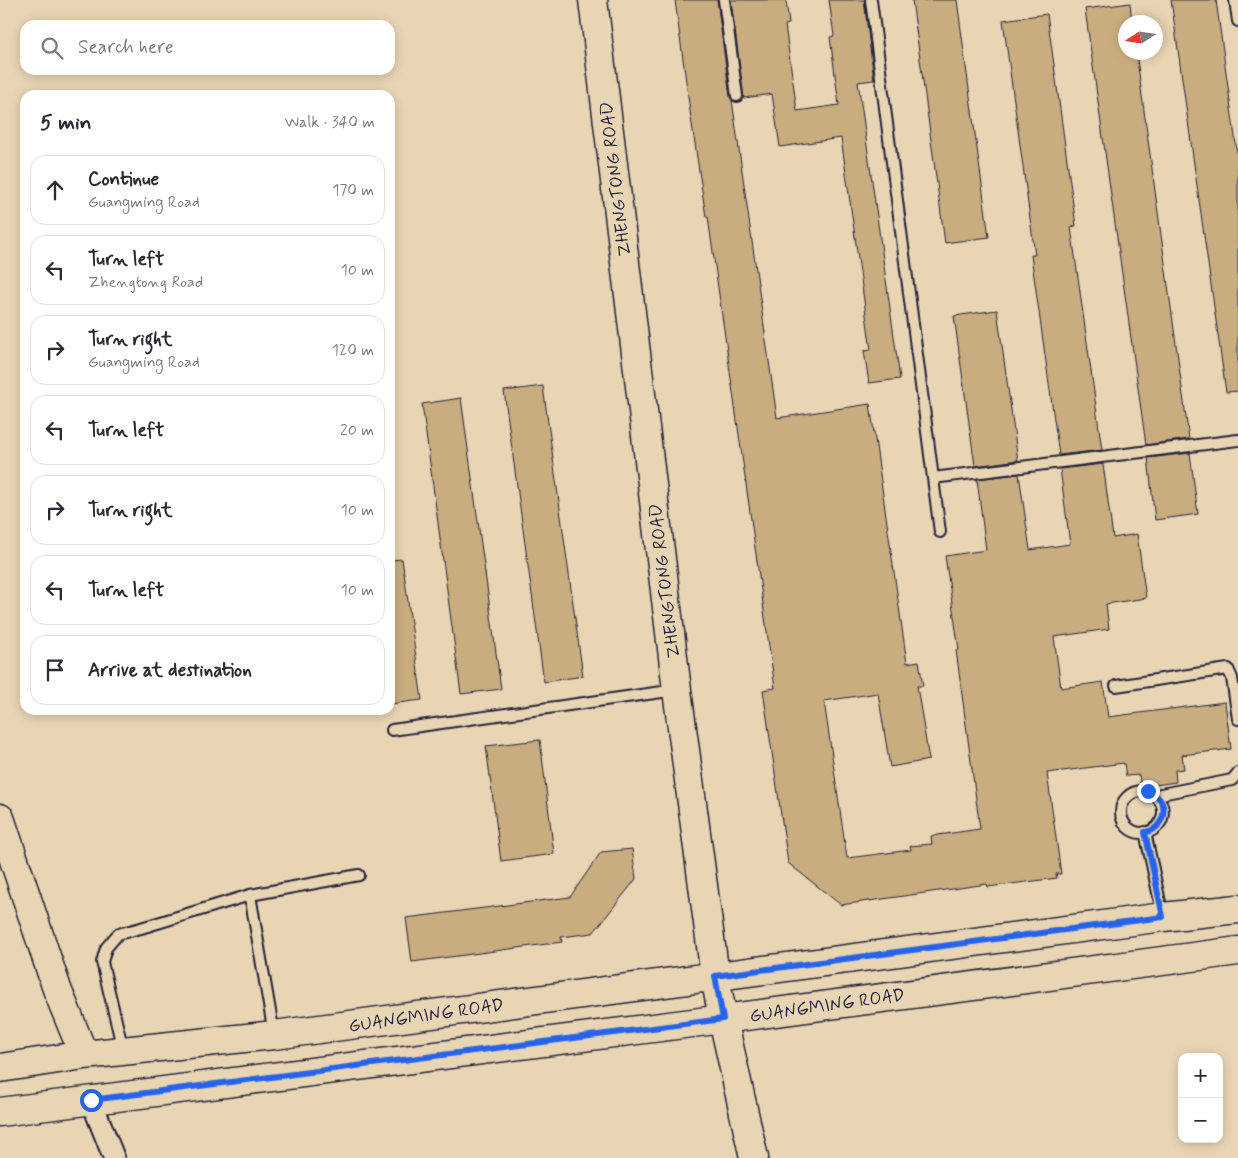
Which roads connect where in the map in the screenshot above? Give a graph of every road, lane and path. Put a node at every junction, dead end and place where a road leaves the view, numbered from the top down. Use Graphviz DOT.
graph roads {
  1 [pos="593,0"];
  2 [pos="724,0"];
  3 [pos="871,0"];
  4 [pos="1235,0"];
  5 [pos="1238,21"];
  6 [pos="737,96"];
  7 [pos="1238,440"];
  8 [pos="933,478"];
  9 [pos="940,532"];
  10 [pos="1116,686"];
  11 [pos="677,690"];
  12 [pos="1238,719"];
  13 [pos="392,730"];
  14 [pos="1238,773"];
  15 [pos="1156,795"];
  16 [pos="0,818"];
  17 [pos="1145,832"];
  18 [pos="359,875"];
  19 [pos="250,896"];
  20 [pos="1238,909"];
  21 [pos="1163,917"];
  22 [pos="1238,951"];
  23 [pos="715,976"];
  24 [pos="723,1019"];
  25 [pos="274,1035"];
  26 [pos="123,1051"];
  27 [pos="84,1055"];
  28 [pos="0,1068"];
  29 [pos="91,1100"];
  30 [pos="0,1112"];
  31 [pos="114,1158"];
  32 [pos="754,1158"];
  1 -- 11 [label="main road, ZHENGTONG ROAD"];
  2 -- 6 [label="lane"];
  3 -- 8 [label="lane"];
  4 -- 5 [label="lane"];
  7 -- 8 [label="lane"];
  8 -- 9 [label="lane"];
  10 -- 12 [label="lane"];
  11 -- 13 [label="lane"];
  11 -- 23 [label="main road, ZHENGTONG ROAD"];
  14 -- 15 [label="lane"];
  15 -- 17 [label="lane"];
  15 -- 17 [label="lane"];
  16 -- 27 [label="main road"];
  17 -- 21 [label="lane"];
  18 -- 19 [label="lane"];
  19 -- 25 [label="lane"];
  19 -- 26 [label="lane"];
  20 -- 21 [label="main road, GUANGMING ROAD"];
  21 -- 23 [label="main road, GUANGMING ROAD"];
  22 -- 24 [label="main road, GUANGMING ROAD"];
  23 -- 24 [label="main road, ZHENGTONG ROAD"];
  23 -- 25 [label="main road, GUANGMING ROAD"];
  24 -- 29 [label="main road, GUANGMING ROAD"];
  24 -- 32 [label="main road, ZHENGTONG ROAD"];
  25 -- 26 [label="main road, GUANGMING ROAD"];
  26 -- 27 [label="main road, GUANGMING ROAD"];
  27 -- 28 [label="main road, GUANGMING ROAD"];
  29 -- 30 [label="main road, GUANGMING ROAD"];
  29 -- 31 [label="street"];
}
